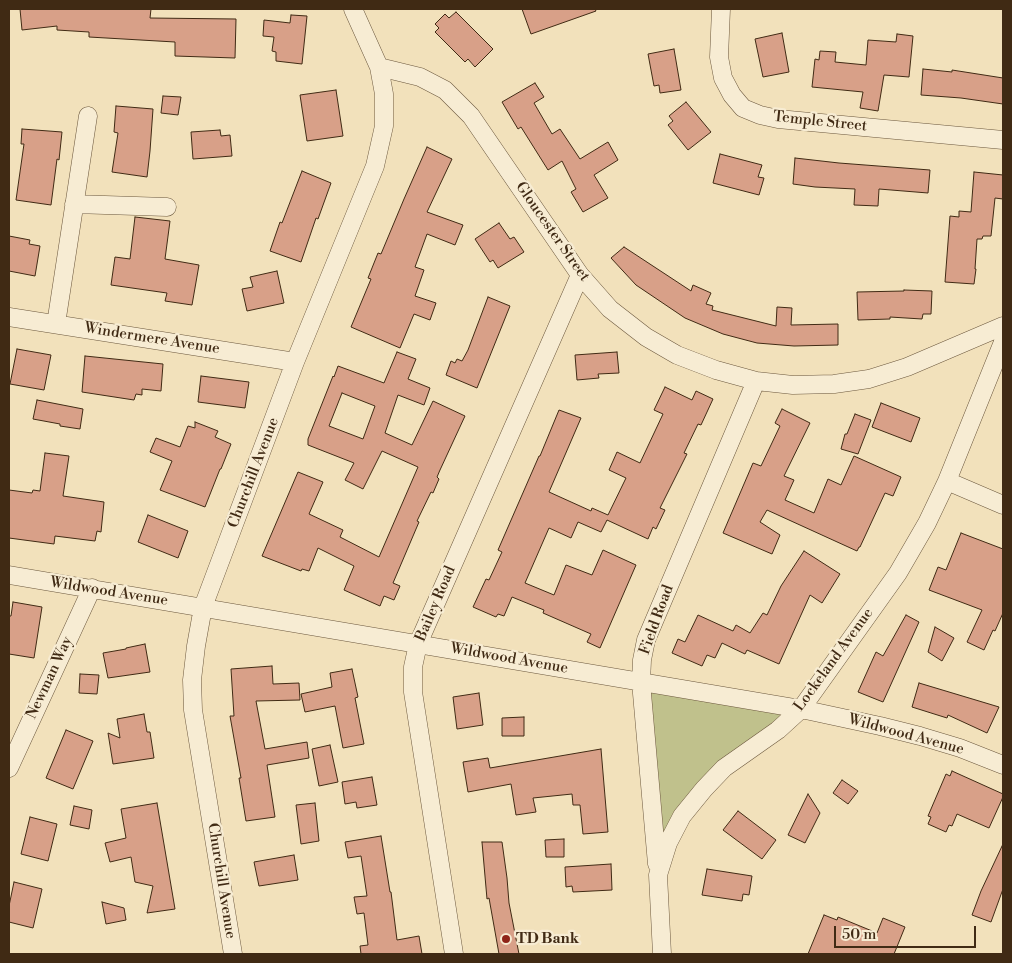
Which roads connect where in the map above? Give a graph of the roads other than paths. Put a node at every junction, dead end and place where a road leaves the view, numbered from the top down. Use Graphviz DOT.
graph roads {
  1 [pos="353,9"];
  2 [pos="721,9"];
  3 [pos="379,67"];
  4 [pos="88,116"];
  5 [pos="1003,140"];
  6 [pos="74,204"];
  7 [pos="167,206"];
  8 [pos="580,275"];
  9 [pos="9,317"];
  10 [pos="56,324"];
  11 [pos="1003,326"];
  12 [pos="1003,342"];
  13 [pos="295,362"];
  14 [pos="756,381"];
  15 [pos="947,481"];
  16 [pos="1003,505"];
  17 [pos="9,575"];
  18 [pos="92,588"];
  19 [pos="203,607"];
  20 [pos="418,644"];
  21 [pos="641,682"];
  22 [pos="801,708"];
  23 [pos="1003,765"];
  24 [pos="9,768"];
  25 [pos="658,875"];
  26 [pos="233,954"];
  27 [pos="454,954"];
  28 [pos="662,954"];
  1 -- 3 [label="street, Churchill Avenue"];
  2 -- 5 [label="street, Temple Street"];
  3 -- 8 [label="street, Gloucester Street"];
  3 -- 13 [label="street, Churchill Avenue"];
  4 -- 6 [label="street"];
  6 -- 7 [label="street"];
  6 -- 10 [label="street"];
  8 -- 14 [label="street, Gloucester Street"];
  8 -- 20 [label="street, Bailey Road"];
  9 -- 10 [label="street, Windermere Avenue"];
  10 -- 13 [label="street, Windermere Avenue"];
  11 -- 14 [label="street, Gloucester Street"];
  12 -- 15 [label="street, Lockeland Avenue"];
  13 -- 19 [label="street, Churchill Avenue"];
  14 -- 21 [label="street, Field Road"];
  15 -- 16 [label="street"];
  15 -- 22 [label="street, Lockeland Avenue"];
  17 -- 18 [label="street, Wildwood Avenue"];
  18 -- 19 [label="street, Wildwood Avenue"];
  18 -- 24 [label="street, Newman Way"];
  19 -- 20 [label="street, Wildwood Avenue"];
  19 -- 26 [label="street, Churchill Avenue"];
  20 -- 21 [label="street, Wildwood Avenue"];
  20 -- 27 [label="street, Bailey Road"];
  21 -- 22 [label="street, Wildwood Avenue"];
  21 -- 25 [label="street, Field Road"];
  22 -- 23 [label="street, Wildwood Avenue"];
  22 -- 25 [label="street, Lockeland Avenue"];
  25 -- 28 [label="street, Lockeland Avenue"];
}
